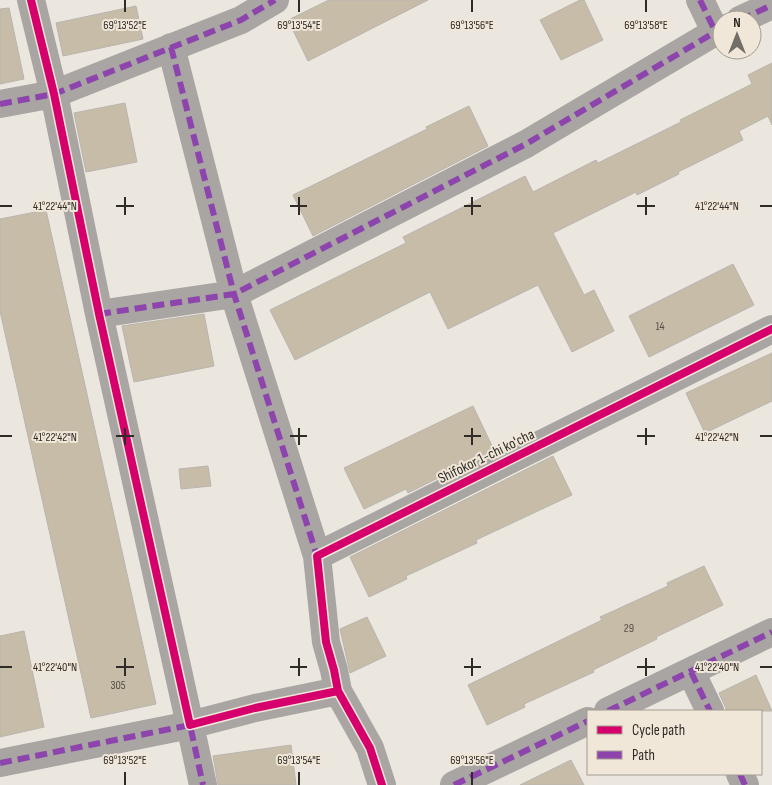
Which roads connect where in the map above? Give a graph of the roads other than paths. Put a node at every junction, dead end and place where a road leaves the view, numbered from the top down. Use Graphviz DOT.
graph roads {
  1 [pos="31,0"];
  2 [pos="275,0"];
  3 [pos="700,0"];
  4 [pos="712,19"];
  5 [pos="712,34"];
  6 [pos="171,48"];
  7 [pos="54,94"];
  8 [pos="0,104"];
  9 [pos="234,294"];
  10 [pos="100,314"];
  11 [pos="772,329"];
  12 [pos="317,556"];
  13 [pos="772,632"];
  14 [pos="691,672"];
  15 [pos="336,680"];
  16 [pos="610,710"];
  17 [pos="710,710"];
  18 [pos="587,721"];
  19 [pos="190,724"];
  20 [pos="0,763"];
  21 [pos="204,785"];
  22 [pos="382,785"];
  23 [pos="454,785"];
  1 -- 7 [label="street"];
  2 -- 6 [label="street"];
  3 -- 4 [label="street"];
  5 -- 9 [label="street"];
  6 -- 7 [label="street"];
  6 -- 9 [label="street"];
  7 -- 8 [label="street"];
  7 -- 10 [label="street"];
  9 -- 10 [label="street"];
  9 -- 12 [label="street"];
  10 -- 19 [label="street"];
  11 -- 12 [label="street, Shifokor 1-chi ko'cha"];
  12 -- 15 [label="street"];
  13 -- 14 [label="street"];
  14 -- 16 [label="street"];
  14 -- 17 [label="street"];
  15 -- 19 [label="street"];
  15 -- 22 [label="street"];
  18 -- 23 [label="street"];
  19 -- 20 [label="street"];
  19 -- 21 [label="street"];
}
